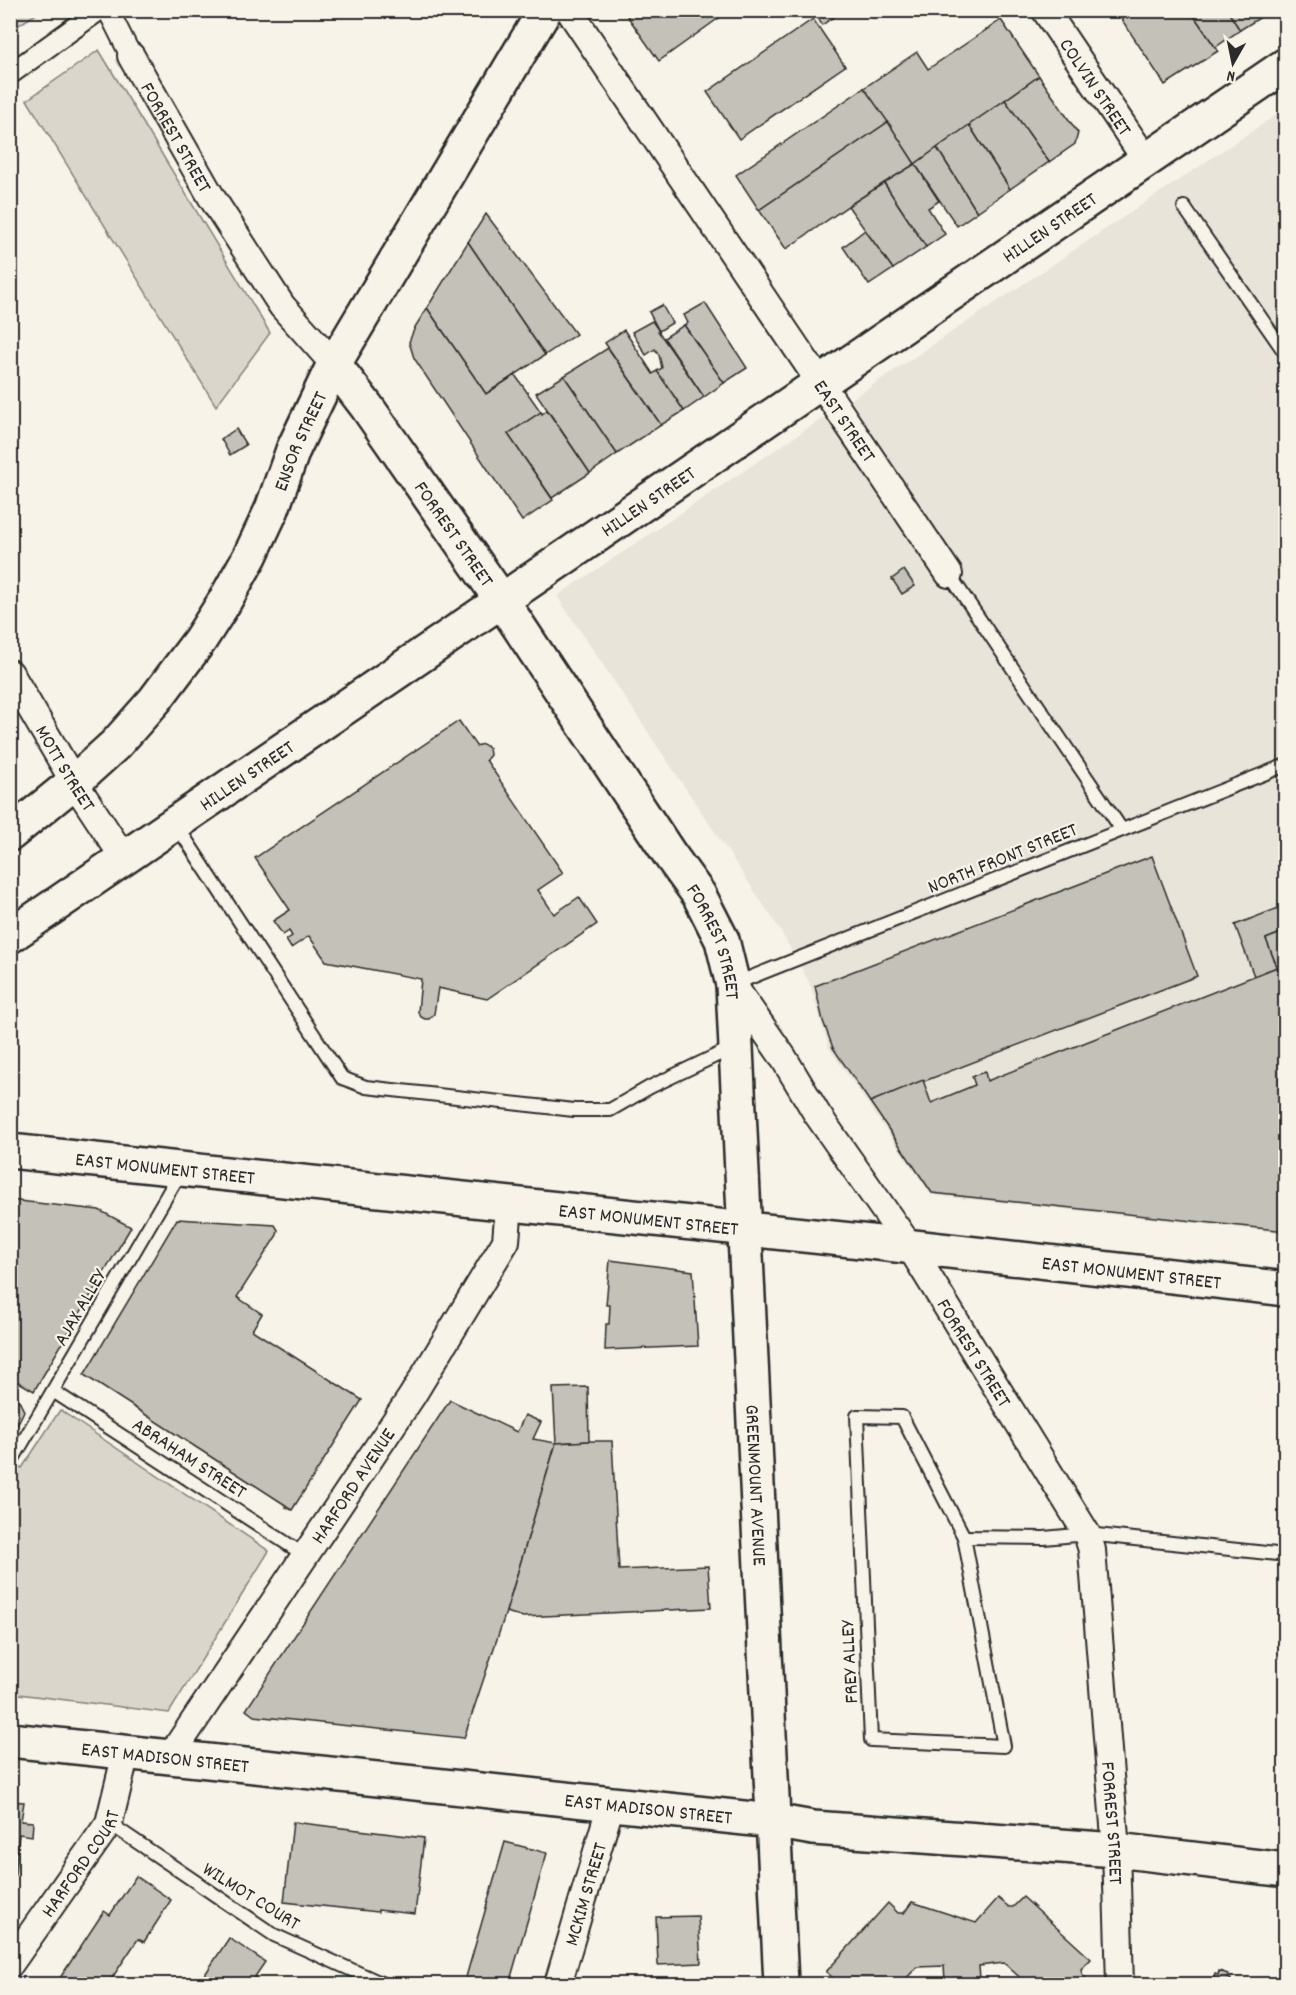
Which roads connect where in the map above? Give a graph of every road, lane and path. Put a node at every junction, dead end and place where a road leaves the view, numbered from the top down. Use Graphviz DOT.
graph roads {
  1 [pos="99,10"];
  2 [pos="108,10"];
  3 [pos="545,10"];
  4 [pos="569,10"];
  5 [pos="1045,10"];
  6 [pos="131,56"];
  7 [pos="1286,65"];
  8 [pos="10,74"];
  9 [pos="1146,160"];
  10 [pos="1184,207"];
  11 [pos="1286,354"];
  12 [pos="334,363"];
  13 [pos="820,383"];
  14 [pos="949,574"];
  15 [pos="502,601"];
  16 [pos="10,673"];
  17 [pos="1286,765"];
  18 [pos="74,782"];
  19 [pos="175,823"];
  20 [pos="1122,830"];
  21 [pos="10,834"];
  22 [pos="124,858"];
  23 [pos="10,936"];
  24 [pos="733,985"];
  25 [pos="735,1047"];
  26 [pos="10,1151"];
  27 [pos="182,1169"];
  28 [pos="509,1204"];
  29 [pos="745,1229"];
  30 [pos="910,1247"];
  31 [pos="1286,1289"];
  32 [pos="53,1391"];
  33 [pos="10,1464"];
  34 [pos="1087,1534"];
  35 [pos="964,1537"];
  36 [pos="1286,1555"];
  37 [pos="306,1556"];
  38 [pos="10,1740"];
  39 [pos="126,1752"];
  40 [pos="170,1757"];
  41 [pos="611,1804"];
  42 [pos="772,1821"];
  43 [pos="109,1823"];
  44 [pos="1116,1850"];
  45 [pos="1286,1870"];
  46 [pos="10,1964"];
  47 [pos="382,1984"];
  48 [pos="558,1984"];
  49 [pos="781,1984"];
  50 [pos="1120,1984"];
  1 -- 8 [label="street"];
  2 -- 6 [label="street, FORREST STREET"];
  3 -- 12 [label="main road, ENSOR STREET"];
  4 -- 13 [label="street, EAST STREET"];
  5 -- 9 [label="street, COLVIN STREET"];
  6 -- 12 [label="street, FORREST STREET"];
  7 -- 9 [label="main road, HILLEN STREET"];
  9 -- 13 [label="main road, HILLEN STREET"];
  10 -- 11 [label="lane"];
  12 -- 15 [label="main road, FORREST STREET"];
  12 -- 18 [label="main road, ENSOR STREET"];
  13 -- 14 [label="street, EAST STREET"];
  13 -- 15 [label="main road, HILLEN STREET"];
  14 -- 20 [label="lane, EAST STREET"];
  15 -- 19 [label="main road, HILLEN STREET"];
  15 -- 24 [label="main road, FORREST STREET"];
  16 -- 18 [label="street, MOTT STREET"];
  17 -- 20 [label="lane, NORTH FRONT STREET"];
  18 -- 21 [label="main road, ENSOR STREET"];
  18 -- 22 [label="street, MOTT STREET"];
  19 -- 22 [label="main road, HILLEN STREET"];
  19 -- 25 [label="lane"];
  20 -- 24 [label="lane, NORTH FRONT STREET"];
  22 -- 23 [label="main road, HILLEN STREET"];
  24 -- 25 [label="main road, GREENMOUNT AVENUE"];
  24 -- 30 [label="street, FORREST STREET"];
  25 -- 29 [label="main road, GREENMOUNT AVENUE"];
  26 -- 27 [label="main road, EAST MONUMENT STREET"];
  27 -- 28 [label="main road, EAST MONUMENT STREET"];
  27 -- 32 [label="lane, AJAX ALLEY"];
  28 -- 29 [label="main road, EAST MONUMENT STREET"];
  28 -- 37 [label="street, HARFORD AVENUE"];
  29 -- 30 [label="main road, EAST MONUMENT STREET"];
  29 -- 42 [label="main road, GREENMOUNT AVENUE"];
  30 -- 31 [label="main road, EAST MONUMENT STREET"];
  30 -- 34 [label="street, FORREST STREET"];
  32 -- 33 [label="lane, AJAX ALLEY"];
  32 -- 37 [label="lane, ABRAHAM STREET"];
  34 -- 35 [label="lane"];
  34 -- 36 [label="lane"];
  34 -- 44 [label="street, FORREST STREET"];
  35 -- 35 [label="lane, FREY ALLEY"];
  37 -- 40 [label="street, HARFORD AVENUE"];
  38 -- 39 [label="main road, EAST MADISON STREET"];
  39 -- 40 [label="main road, EAST MADISON STREET"];
  39 -- 43 [label="street, HARFORD COURT"];
  40 -- 41 [label="main road, EAST MADISON STREET"];
  41 -- 42 [label="main road, EAST MADISON STREET"];
  41 -- 48 [label="street, MCKIM STREET"];
  42 -- 44 [label="main road, EAST MADISON STREET"];
  42 -- 49 [label="main road, GREENMOUNT AVENUE"];
  43 -- 46 [label="street, HARFORD COURT"];
  43 -- 47 [label="lane, WILMOT COURT"];
  44 -- 45 [label="main road, EAST MADISON STREET"];
  44 -- 50 [label="street, FORREST STREET"];
}
